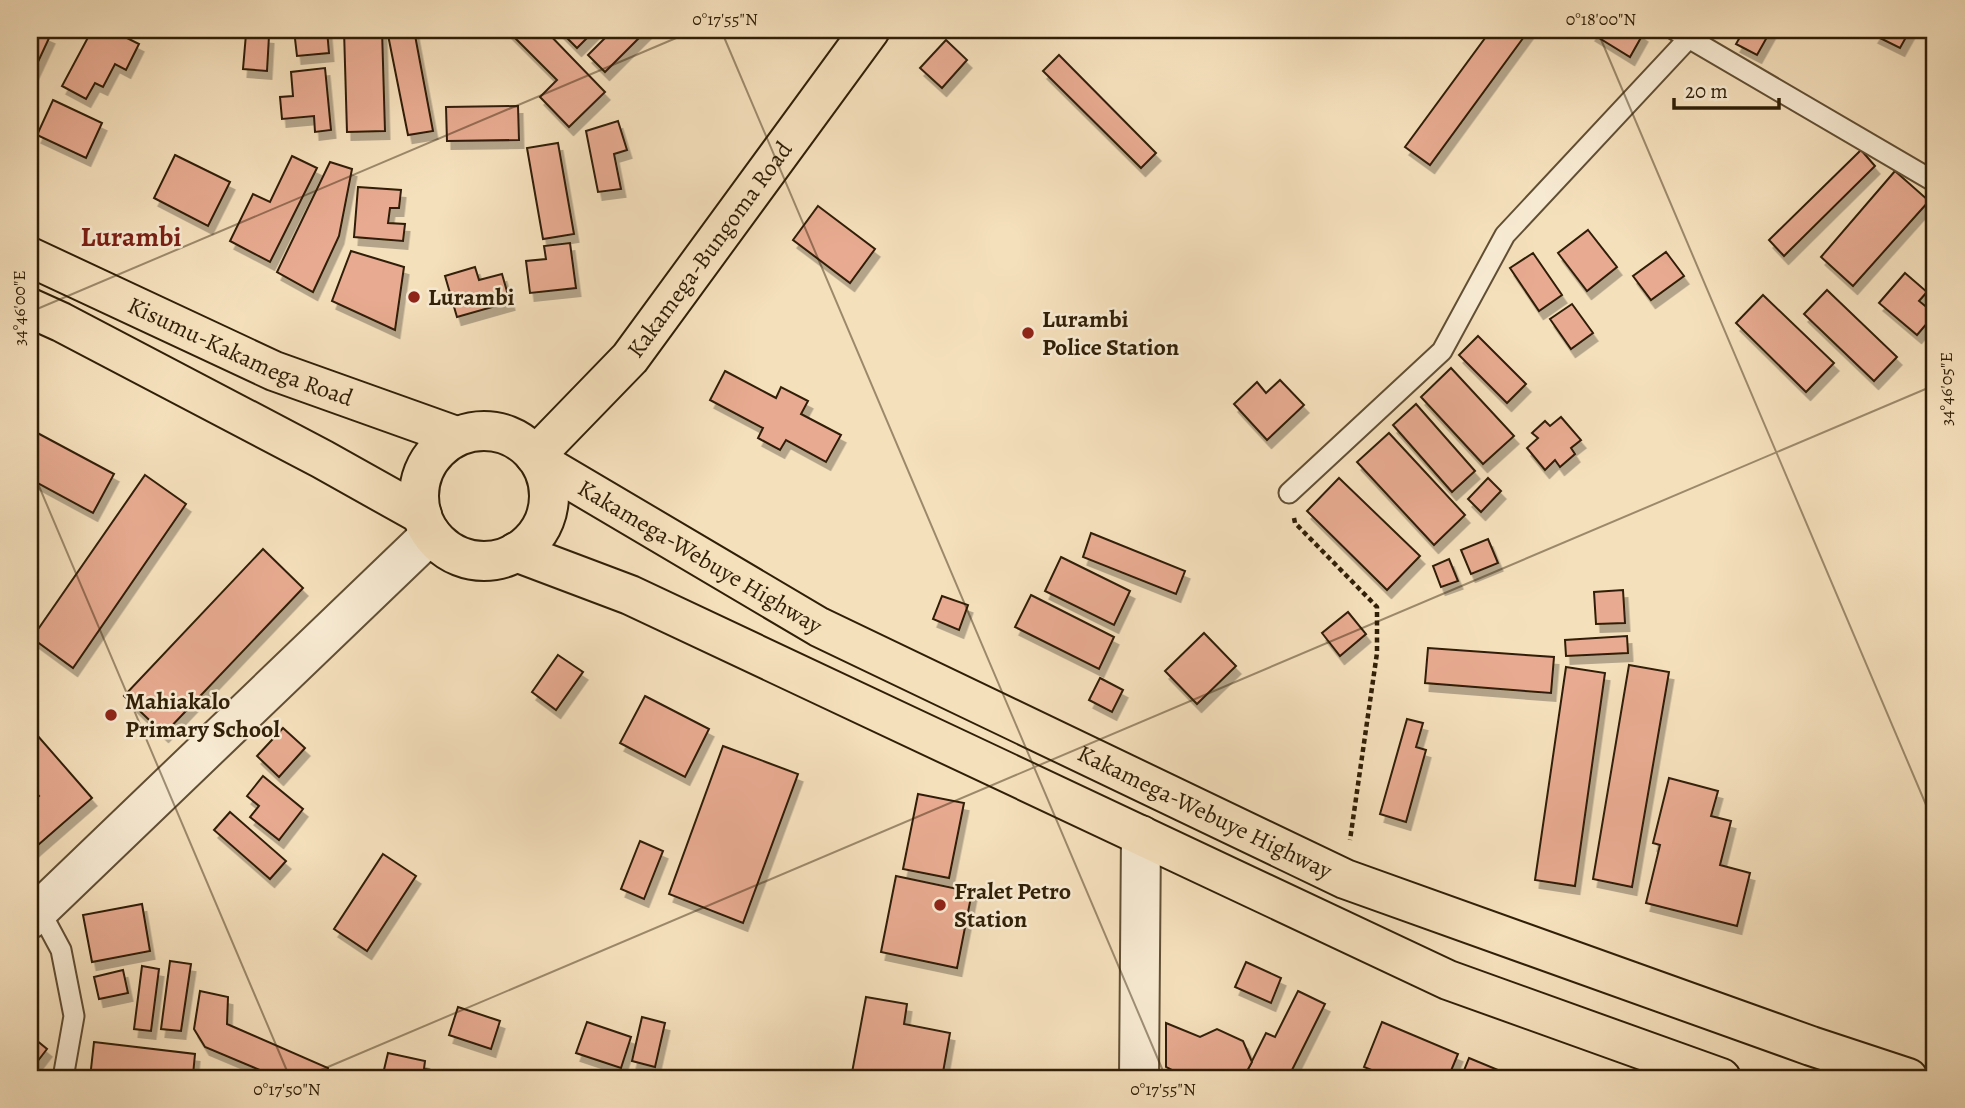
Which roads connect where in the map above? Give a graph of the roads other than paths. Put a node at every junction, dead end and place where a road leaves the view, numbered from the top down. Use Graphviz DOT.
graph roads {
  1 [pos="870,30"];
  2 [pos="1682,35"];
  3 [pos="1935,182"];
  4 [pos="30,257"];
  5 [pos="40,315"];
  6 [pos="456,436"];
  7 [pos="537,459"];
  8 [pos="1289,493"];
  9 [pos="427,525"];
  10 [pos="516,552"];
  11 [pos="1141,835"];
  12 [pos="34,914"];
  13 [pos="63,1078"];
  14 [pos="1139,1078"];
  15 [pos="1721,1078"];
  16 [pos="1908,1078"];
  1 -- 7 [label="main road, Kakamega-Bungoma Road"];
  2 -- 3 [label="lane"];
  2 -- 8 [label="lane"];
  4 -- 6 [label="main road, Kisumu-Kakamega Road"];
  5 -- 9 [label="main road"];
  6 -- 7 [label="main road, Kisumu-Kakamega Road"];
  6 -- 9 [label="main road"];
  7 -- 10 [label="main road"];
  7 -- 16 [label="main road, Kakamega-Webuye Highway"];
  9 -- 10 [label="main road"];
  9 -- 12 [label="street"];
  10 -- 11 [label="main road, Kakamega-Webuye Highway"];
  11 -- 14 [label="street"];
  11 -- 15 [label="main road, Kakamega-Webuye Highway"];
  12 -- 13 [label="lane"];
}
